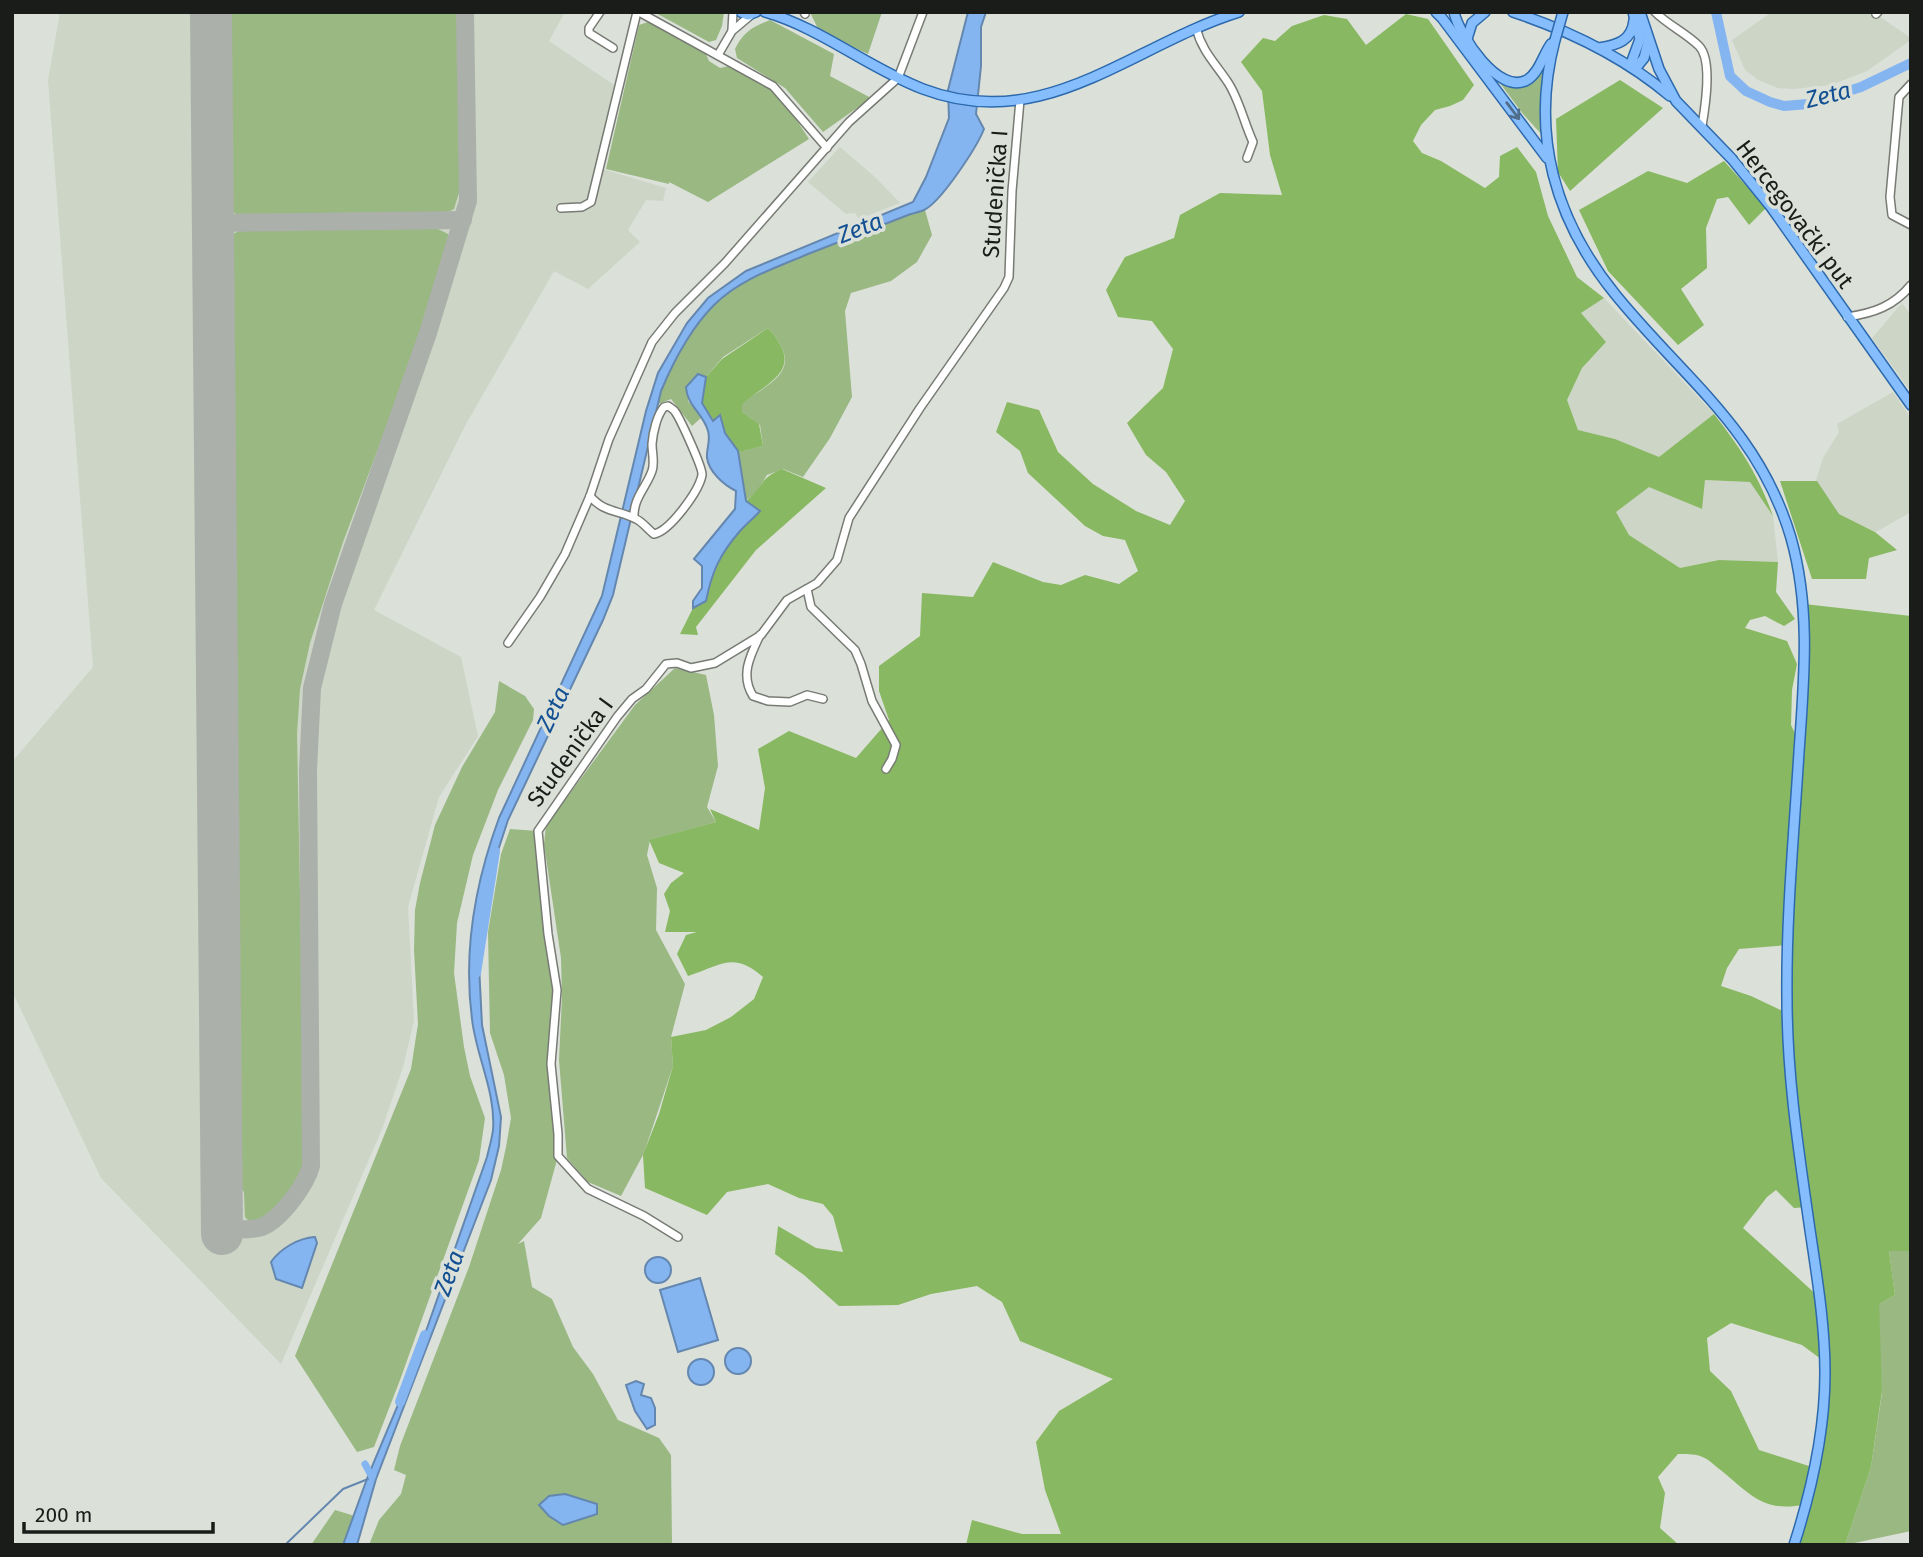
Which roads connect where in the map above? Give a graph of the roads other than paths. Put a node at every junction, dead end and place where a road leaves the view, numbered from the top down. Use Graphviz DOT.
graph roads {
  1 [pos="600,12"];
  2 [pos="638,12"];
  3 [pos="733,12"];
  4 [pos="765,12"];
  5 [pos="923,12"];
  6 [pos="1239,12"];
  7 [pos="1454,12"];
  8 [pos="1485,12"];
  9 [pos="1513,12"];
  10 [pos="1563,12"];
  11 [pos="1655,12"];
  12 [pos="749,13"];
  13 [pos="1441,14"];
  14 [pos="1636,14"];
  15 [pos="783,15"];
  16 [pos="1196,28"];
  17 [pos="732,31"];
  18 [pos="1648,37"];
  19 [pos="1467,40"];
  20 [pos="1555,40"];
  21 [pos="613,48"];
  22 [pos="1599,48"];
  23 [pos="718,55"];
  24 [pos="1633,68"];
  25 [pos="898,78"];
  26 [pos="1911,84"];
  27 [pos="1020,100"];
  28 [pos="1676,102"];
  29 [pos="1702,127"];
  30 [pos="827,148"];
  31 [pos="1248,158"];
  32 [pos="1550,162"];
  33 [pos="561,208"];
  34 [pos="1911,225"];
  35 [pos="1911,285"];
  36 [pos="1847,317"];
  37 [pos="1911,405"];
  38 [pos="590,496"];
  39 [pos="633,517"];
  40 [pos="807,589"];
  41 [pos="761,635"];
  42 [pos="508,643"];
  43 [pos="823,699"];
  44 [pos="886,769"];
  45 [pos="678,1237"];
  46 [pos="1794,1545"];
  1 -- 21 [label="street"];
  2 -- 23 [label="street"];
  2 -- 33 [label="street"];
  3 -- 17 [label="street"];
  4 -- 15 [label="main road"];
  5 -- 25 [label="street"];
  6 -- 16 [label="main road"];
  7 -- 19 [label="main road"];
  8 -- 19 [label="main road"];
  9 -- 22 [label="main road"];
  10 -- 20 [label="main road, bridge"];
  11 -- 29 [label="street"];
  12 -- 17 [label="street"];
  13 -- 32 [label="main road, one-way"];
  14 -- 18 [label="main road"];
  14 -- 22 [label="main road"];
  14 -- 24 [label="main road"];
  15 -- 25 [label="main road"];
  16 -- 27 [label="main road"];
  16 -- 31 [label="street"];
  17 -- 23 [label="street"];
  18 -- 24 [label="main road"];
  18 -- 28 [label="main road"];
  19 -- 20 [label="main road"];
  20 -- 32 [label="main road"];
  22 -- 24 [label="main road"];
  23 -- 30 [label="street"];
  24 -- 28 [label="main road"];
  25 -- 27 [label="main road"];
  25 -- 30 [label="street"];
  26 -- 34 [label="street"];
  27 -- 40 [label="street, Studenička I"];
  28 -- 29 [label="main road, Hercegovački put"];
  29 -- 36 [label="main road, Hercegovački put"];
  30 -- 38 [label="street"];
  32 -- 46 [label="main road"];
  35 -- 36 [label="street"];
  36 -- 37 [label="main road, Hercegovački put"];
  38 -- 39 [label="street"];
  38 -- 42 [label="street"];
  39 -- 39 [label="street"];
  40 -- 41 [label="street, Studenička I"];
  40 -- 44 [label="street"];
  41 -- 43 [label="street"];
  41 -- 45 [label="street, Studenička I"];
}
